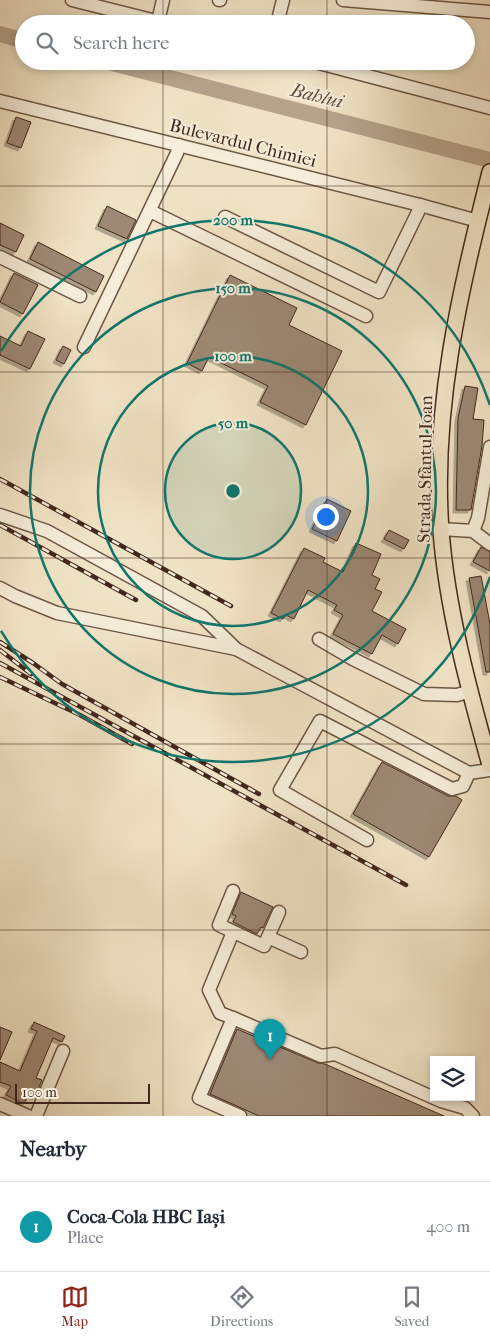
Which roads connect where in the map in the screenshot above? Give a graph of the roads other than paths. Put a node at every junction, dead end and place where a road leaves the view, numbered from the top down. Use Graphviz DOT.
graph roads {
  1 [pos="72,0"];
  2 [pos="163,0"];
  3 [pos="283,0"];
  4 [pos="343,0"];
  5 [pos="490,12"];
  6 [pos="133,15"];
  7 [pos="162,15"];
  8 [pos="279,15"];
  9 [pos="345,70"];
  10 [pos="0,101"];
  11 [pos="490,108"];
  12 [pos="179,145"];
  13 [pos="488,179"];
  14 [pos="420,205"];
  15 [pos="150,211"];
  16 [pos="225,217"];
  17 [pos="478,221"];
  18 [pos="0,257"];
  19 [pos="80,296"];
  20 [pos="366,316"];
  21 [pos="84,347"];
  22 [pos="490,447"];
  23 [pos="0,515"];
  24 [pos="441,529"];
  25 [pos="473,531"];
  26 [pos="490,544"];
  27 [pos="0,588"];
  28 [pos="319,639"];
  29 [pos="236,649"];
  30 [pos="471,691"];
  31 [pos="490,765"];
  32 [pos="490,770"];
  33 [pos="469,773"];
  34 [pos="367,840"];
  35 [pos="233,891"];
  36 [pos="279,912"];
  37 [pos="233,932"];
  38 [pos="268,937"];
  39 [pos="301,952"];
  40 [pos="233,1018"];
  41 [pos="63,1051"];
  42 [pos="0,1104"];
  43 [pos="28,1116"];
  44 [pos="36,1116"];
  45 [pos="240,1116"];
  46 [pos="473,1116"];
  1 -- 6 [label="street"];
  2 -- 7 [label="street"];
  3 -- 8 [label="street"];
  4 -- 5 [label="street"];
  9 -- 11 [label="street"];
  10 -- 12 [label="street, Bulevardul Chimiei"];
  12 -- 14 [label="street, Bulevardul Chimiei"];
  12 -- 15 [label="street"];
  13 -- 17 [label="main road, Strada Sfântul Ioan"];
  14 -- 16 [label="street"];
  14 -- 17 [label="street, Bulevardul Chimiei"];
  15 -- 20 [label="street"];
  15 -- 21 [label="street"];
  17 -- 24 [label="main road, Strada Sfântul Ioan"];
  18 -- 19 [label="street"];
  22 -- 25 [label="street"];
  23 -- 29 [label="street"];
  24 -- 25 [label="street"];
  24 -- 30 [label="main road, Strada Sfântul Ioan"];
  25 -- 26 [label="street"];
  27 -- 29 [label="street"];
  28 -- 30 [label="street"];
  29 -- 33 [label="street"];
  30 -- 31 [label="main road, Strada Sfântul Ioan"];
  32 -- 33 [label="street"];
  33 -- 34 [label="street"];
  35 -- 37 [label="street"];
  36 -- 38 [label="street"];
  37 -- 38 [label="street"];
  37 -- 40 [label="street"];
  38 -- 39 [label="street"];
  40 -- 45 [label="street"];
  40 -- 46 [label="street"];
  41 -- 44 [label="street"];
  42 -- 43 [label="street"];
}
